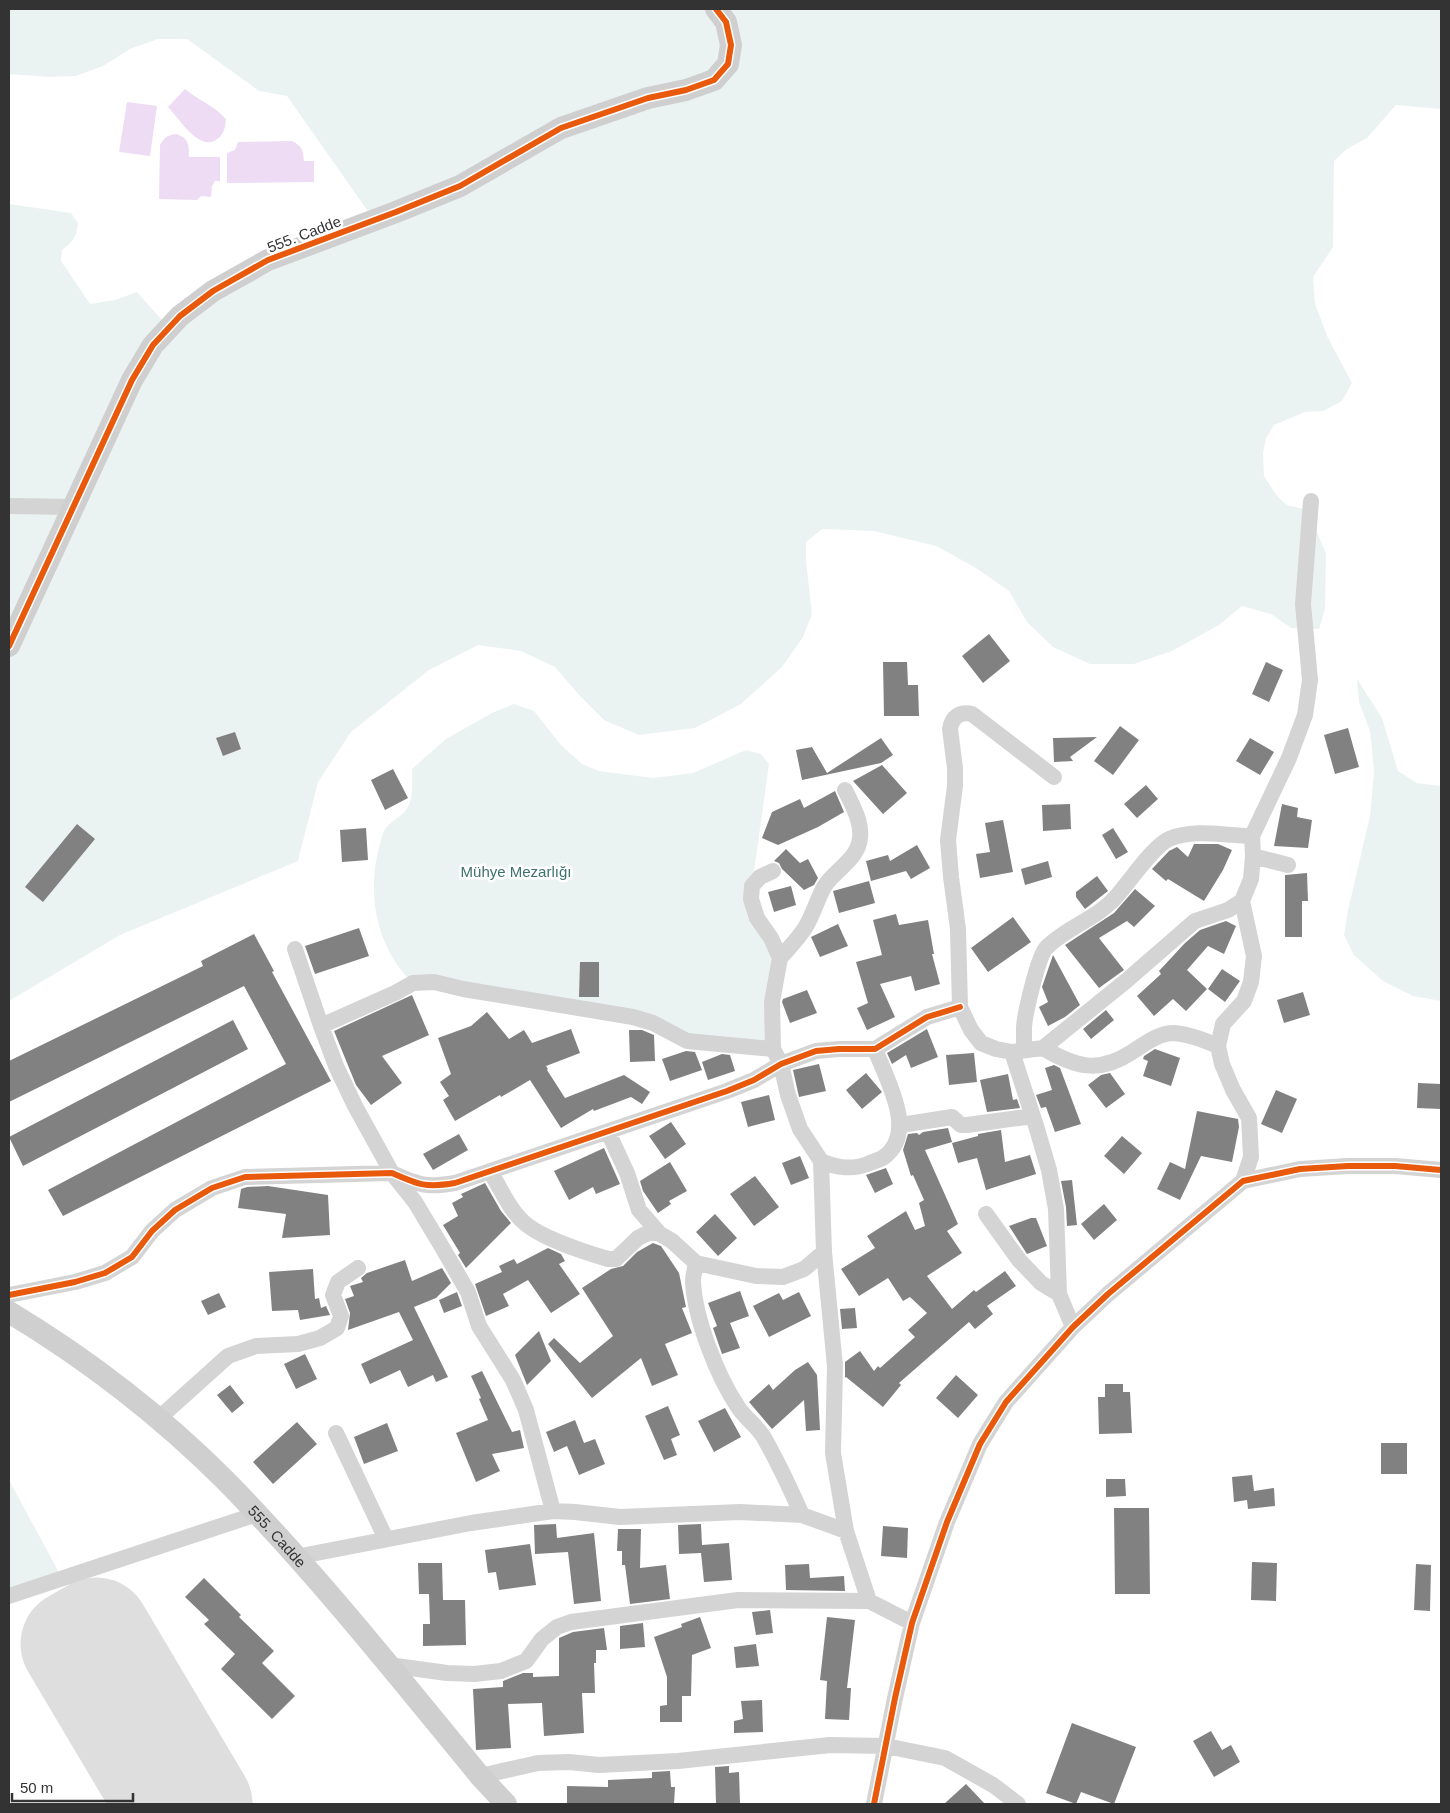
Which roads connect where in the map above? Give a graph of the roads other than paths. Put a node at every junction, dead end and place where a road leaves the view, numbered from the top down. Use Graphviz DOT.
graph roads {
  1 [pos="716,9"];
  2 [pos="1311,501"];
  3 [pos="9,506"];
  4 [pos="73,507"];
  5 [pos="9,646"];
  6 [pos="1054,777"];
  7 [pos="845,790"];
  8 [pos="1252,836"];
  9 [pos="1253,856"];
  10 [pos="1288,865"];
  11 [pos="773,871"];
  12 [pos="1242,901"];
  13 [pos="295,949"];
  14 [pos="780,958"];
  15 [pos="960,1007"];
  16 [pos="320,1026"];
  17 [pos="1218,1046"];
  18 [pos="773,1048"];
  19 [pos="1043,1048"];
  20 [pos="875,1049"];
  21 [pos="1018,1051"];
  22 [pos="781,1064"];
  23 [pos="1033,1116"];
  24 [pos="900,1125"];
  25 [pos="608,1132"];
  26 [pos="821,1161"];
  27 [pos="1441,1170"];
  28 [pos="490,1171"];
  29 [pos="392,1173"];
  30 [pos="1243,1181"];
  31 [pos="986,1214"];
  32 [pos="660,1234"];
  33 [pos="824,1252"];
  34 [pos="696,1263"];
  35 [pos="358,1268"];
  36 [pos="1059,1294"];
  37 [pos="9,1295"];
  38 [pos="9,1312"];
  39 [pos="1073,1327"];
  40 [pos="158,1419"];
  41 [pos="336,1433"];
  42 [pos="553,1511"];
  43 [pos="257,1514"];
  44 [pos="802,1515"];
  45 [pos="846,1531"];
  46 [pos="386,1539"];
  47 [pos="296,1557"];
  48 [pos="9,1596"];
  49 [pos="869,1601"];
  50 [pos="912,1623"];
  51 [pos="388,1665"];
  52 [pos="886,1746"];
  53 [pos="480,1776"];
  54 [pos="506,1804"];
  55 [pos="874,1804"];
  56 [pos="1018,1804"];
  1 -- 4 [label="street, 555. Cadde"];
  2 -- 8 [label="street"];
  3 -- 4 [label="street"];
  4 -- 5 [label="street, 555. Cadde"];
  6 -- 15 [label="street"];
  7 -- 14 [label="street"];
  8 -- 9 [label="street"];
  8 -- 21 [label="street"];
  9 -- 10 [label="street"];
  9 -- 12 [label="street"];
  11 -- 14 [label="street"];
  12 -- 17 [label="street"];
  12 -- 19 [label="street"];
  13 -- 16 [label="street"];
  14 -- 18 [label="street"];
  15 -- 20 [label="street"];
  15 -- 21 [label="street"];
  16 -- 18 [label="street"];
  16 -- 29 [label="street"];
  17 -- 19 [label="street"];
  17 -- 30 [label="street"];
  18 -- 22 [label="street"];
  19 -- 21 [label="street"];
  20 -- 22 [label="street"];
  20 -- 24 [label="street"];
  21 -- 23 [label="street"];
  22 -- 25 [label="street"];
  22 -- 26 [label="street"];
  23 -- 24 [label="street"];
  23 -- 36 [label="street"];
  24 -- 26 [label="street"];
  25 -- 28 [label="street"];
  25 -- 32 [label="street"];
  26 -- 33 [label="street"];
  27 -- 30 [label="street"];
  28 -- 29 [label="street"];
  28 -- 32 [label="street"];
  29 -- 37 [label="street"];
  29 -- 42 [label="street"];
  30 -- 39 [label="street"];
  31 -- 36 [label="street"];
  32 -- 34 [label="street"];
  33 -- 34 [label="street"];
  33 -- 45 [label="street"];
  34 -- 44 [label="street"];
  35 -- 40 [label="street"];
  36 -- 39 [label="street"];
  38 -- 40 [label="street, 555. Cadde"];
  39 -- 50 [label="street"];
  40 -- 43 [label="street, 555. Cadde"];
  41 -- 46 [label="street"];
  42 -- 44 [label="street"];
  42 -- 46 [label="street"];
  43 -- 47 [label="street, 555. Cadde"];
  43 -- 48 [label="street"];
  44 -- 45 [label="street"];
  45 -- 49 [label="street"];
  46 -- 47 [label="street"];
  47 -- 51 [label="street, 555. Cadde"];
  49 -- 50 [label="street"];
  49 -- 51 [label="street"];
  50 -- 52 [label="street"];
  51 -- 53 [label="street, 555. Cadde"];
  52 -- 53 [label="street"];
  52 -- 55 [label="street"];
  52 -- 56 [label="street"];
  53 -- 54 [label="street, 555. Cadde"];
}
